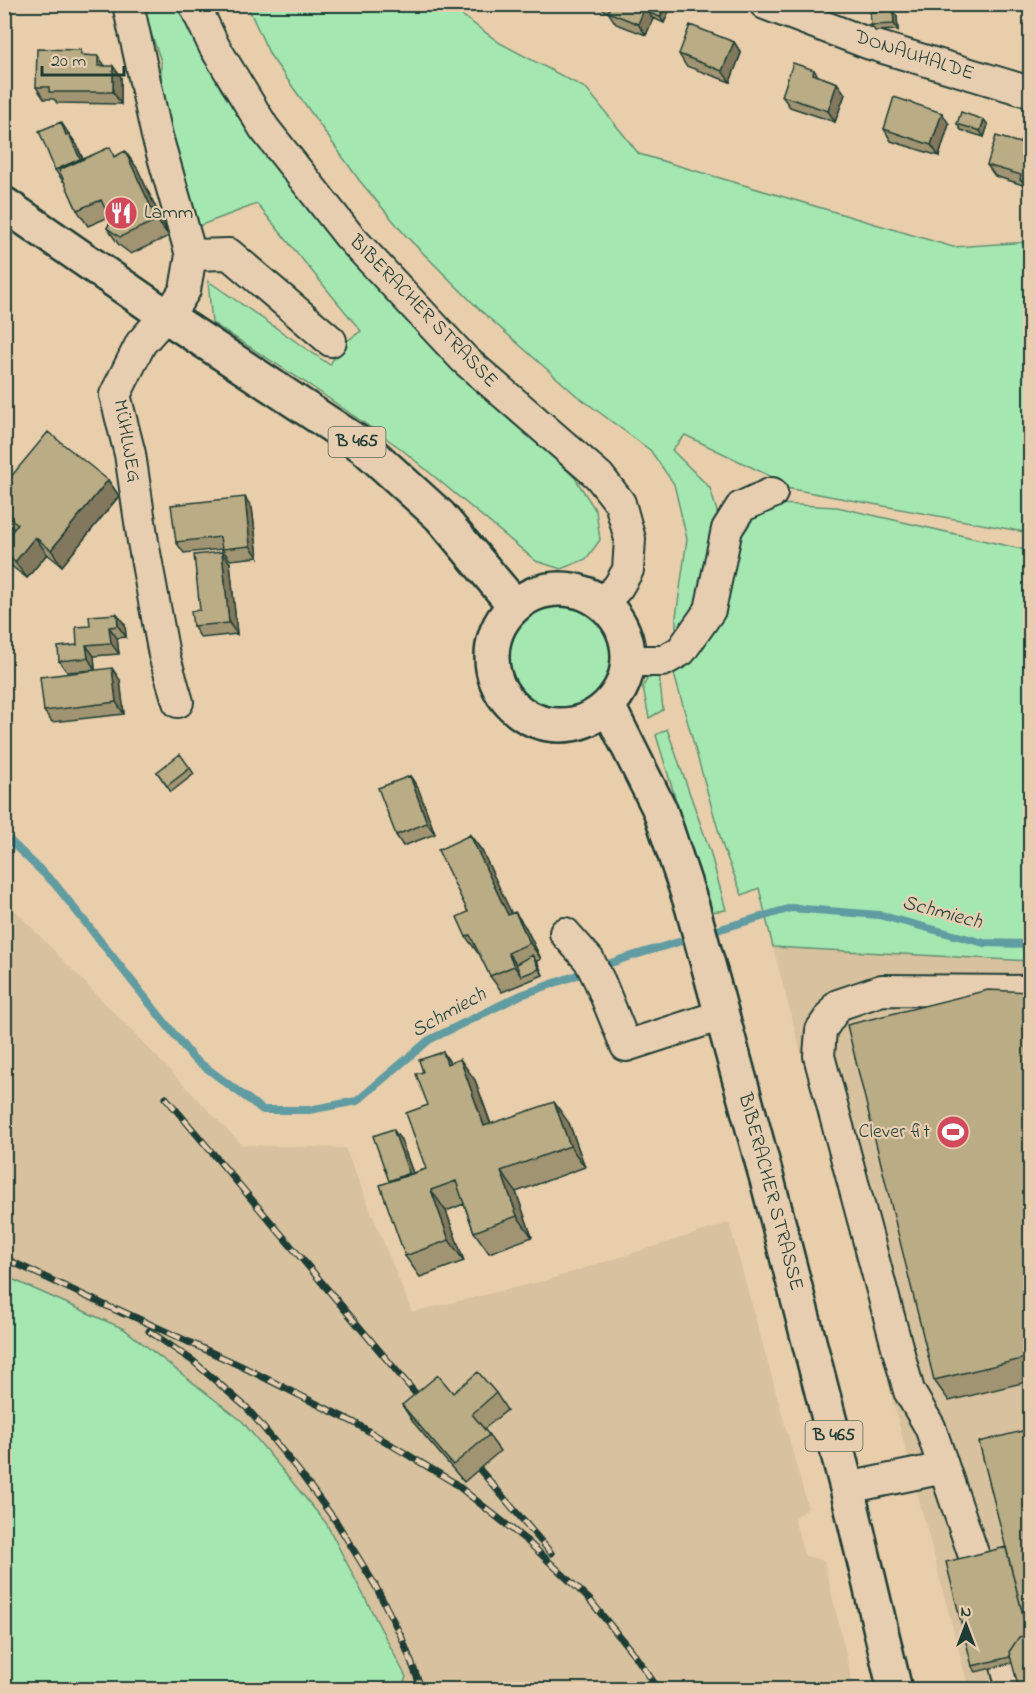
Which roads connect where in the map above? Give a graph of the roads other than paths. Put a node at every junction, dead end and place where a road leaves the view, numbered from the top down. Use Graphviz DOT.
graph roads {
  1 [pos="128,4"];
  2 [pos="194,4"];
  3 [pos="765,4"];
  4 [pos="1030,93"];
  5 [pos="4,204"];
  6 [pos="190,255"];
  7 [pos="166,316"];
  8 [pos="332,341"];
  9 [pos="772,493"];
  10 [pos="603,603"];
  11 [pos="515,606"];
  12 [pos="629,660"];
  13 [pos="178,702"];
  14 [pos="608,706"];
  15 [pos="565,933"];
  16 [pos="1030,991"];
  17 [pos="722,1015"];
  18 [pos="944,1468"];
  19 [pos="847,1488"];
  20 [pos="895,1689"];
  21 [pos="1013,1689"];
  1 -- 6 [label="street"];
  2 -- 10 [label="street, BIBERACHER STRASSE"];
  3 -- 4 [label="street, DONAUHALDE"];
  5 -- 7 [label="main road, B 465"];
  6 -- 7 [label="street, MÜHLWEG"];
  6 -- 8 [label="street"];
  7 -- 11 [label="main road, B 465"];
  7 -- 13 [label="street, MÜHLWEG"];
  9 -- 12 [label="street"];
  10 -- 11 [label="main road"];
  10 -- 12 [label="main road"];
  11 -- 14 [label="main road"];
  12 -- 14 [label="main road"];
  14 -- 17 [label="main road, BIBERACHER STRASSE / B 465"];
  15 -- 17 [label="street"];
  16 -- 18 [label="street"];
  17 -- 19 [label="main road, BIBERACHER STRASSE / B 465"];
  18 -- 19 [label="street"];
  18 -- 21 [label="street"];
  19 -- 20 [label="main road, BIBERACHER STRASSE / B 465"];
}
